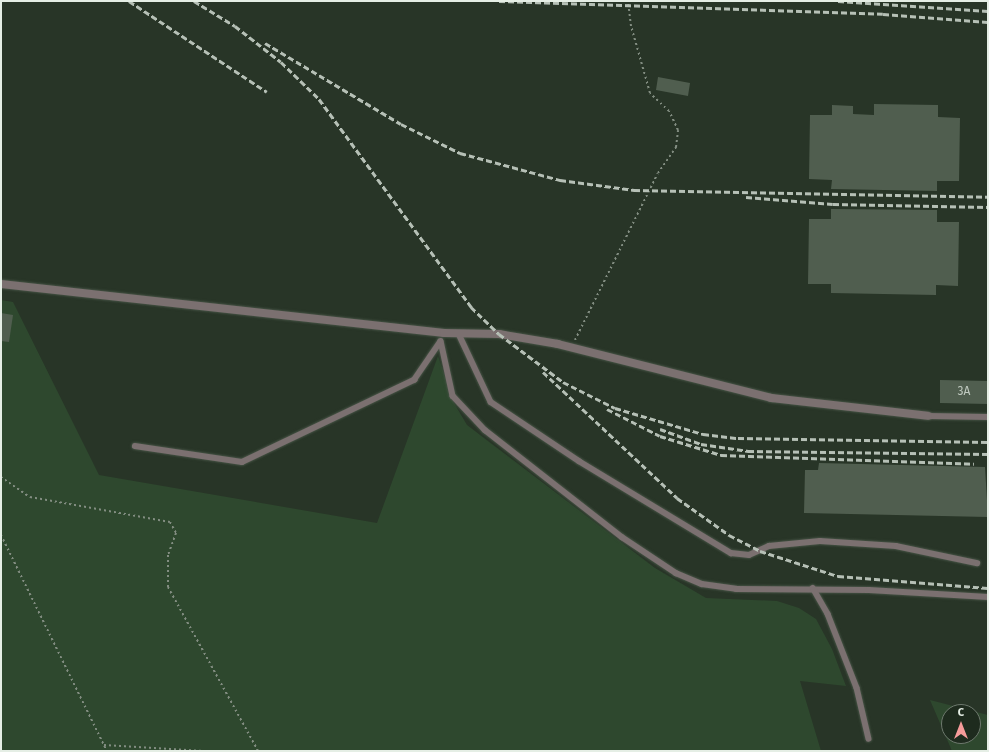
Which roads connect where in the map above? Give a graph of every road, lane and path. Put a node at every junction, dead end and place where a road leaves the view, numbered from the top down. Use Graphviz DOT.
graph roads {
  1 [pos="628,1"];
  2 [pos="1,284"];
  3 [pos="444,333"];
  4 [pos="459,334"];
  5 [pos="441,341"];
  6 [pos="571,348"];
  7 [pos="928,416"];
  8 [pos="988,417"];
  9 [pos="135,446"];
  10 [pos="1,477"];
  11 [pos="1,535"];
  12 [pos="977,563"];
  13 [pos="813,588"];
  14 [pos="988,597"];
  15 [pos="869,739"];
  16 [pos="104,745"];
  17 [pos="107,751"];
  18 [pos="204,751"];
  19 [pos="258,751"];
  1 -- 6 [label="path"];
  2 -- 3 [label="street"];
  3 -- 4 [label="street"];
  3 -- 5 [label="lane"];
  4 -- 6 [label="street"];
  4 -- 12 [label="lane"];
  5 -- 9 [label="lane"];
  5 -- 13 [label="lane"];
  6 -- 7 [label="street"];
  7 -- 8 [label="lane"];
  10 -- 19 [label="path"];
  11 -- 16 [label="path"];
  13 -- 14 [label="lane"];
  13 -- 15 [label="lane"];
  16 -- 17 [label="path"];
  16 -- 18 [label="path"];
}
